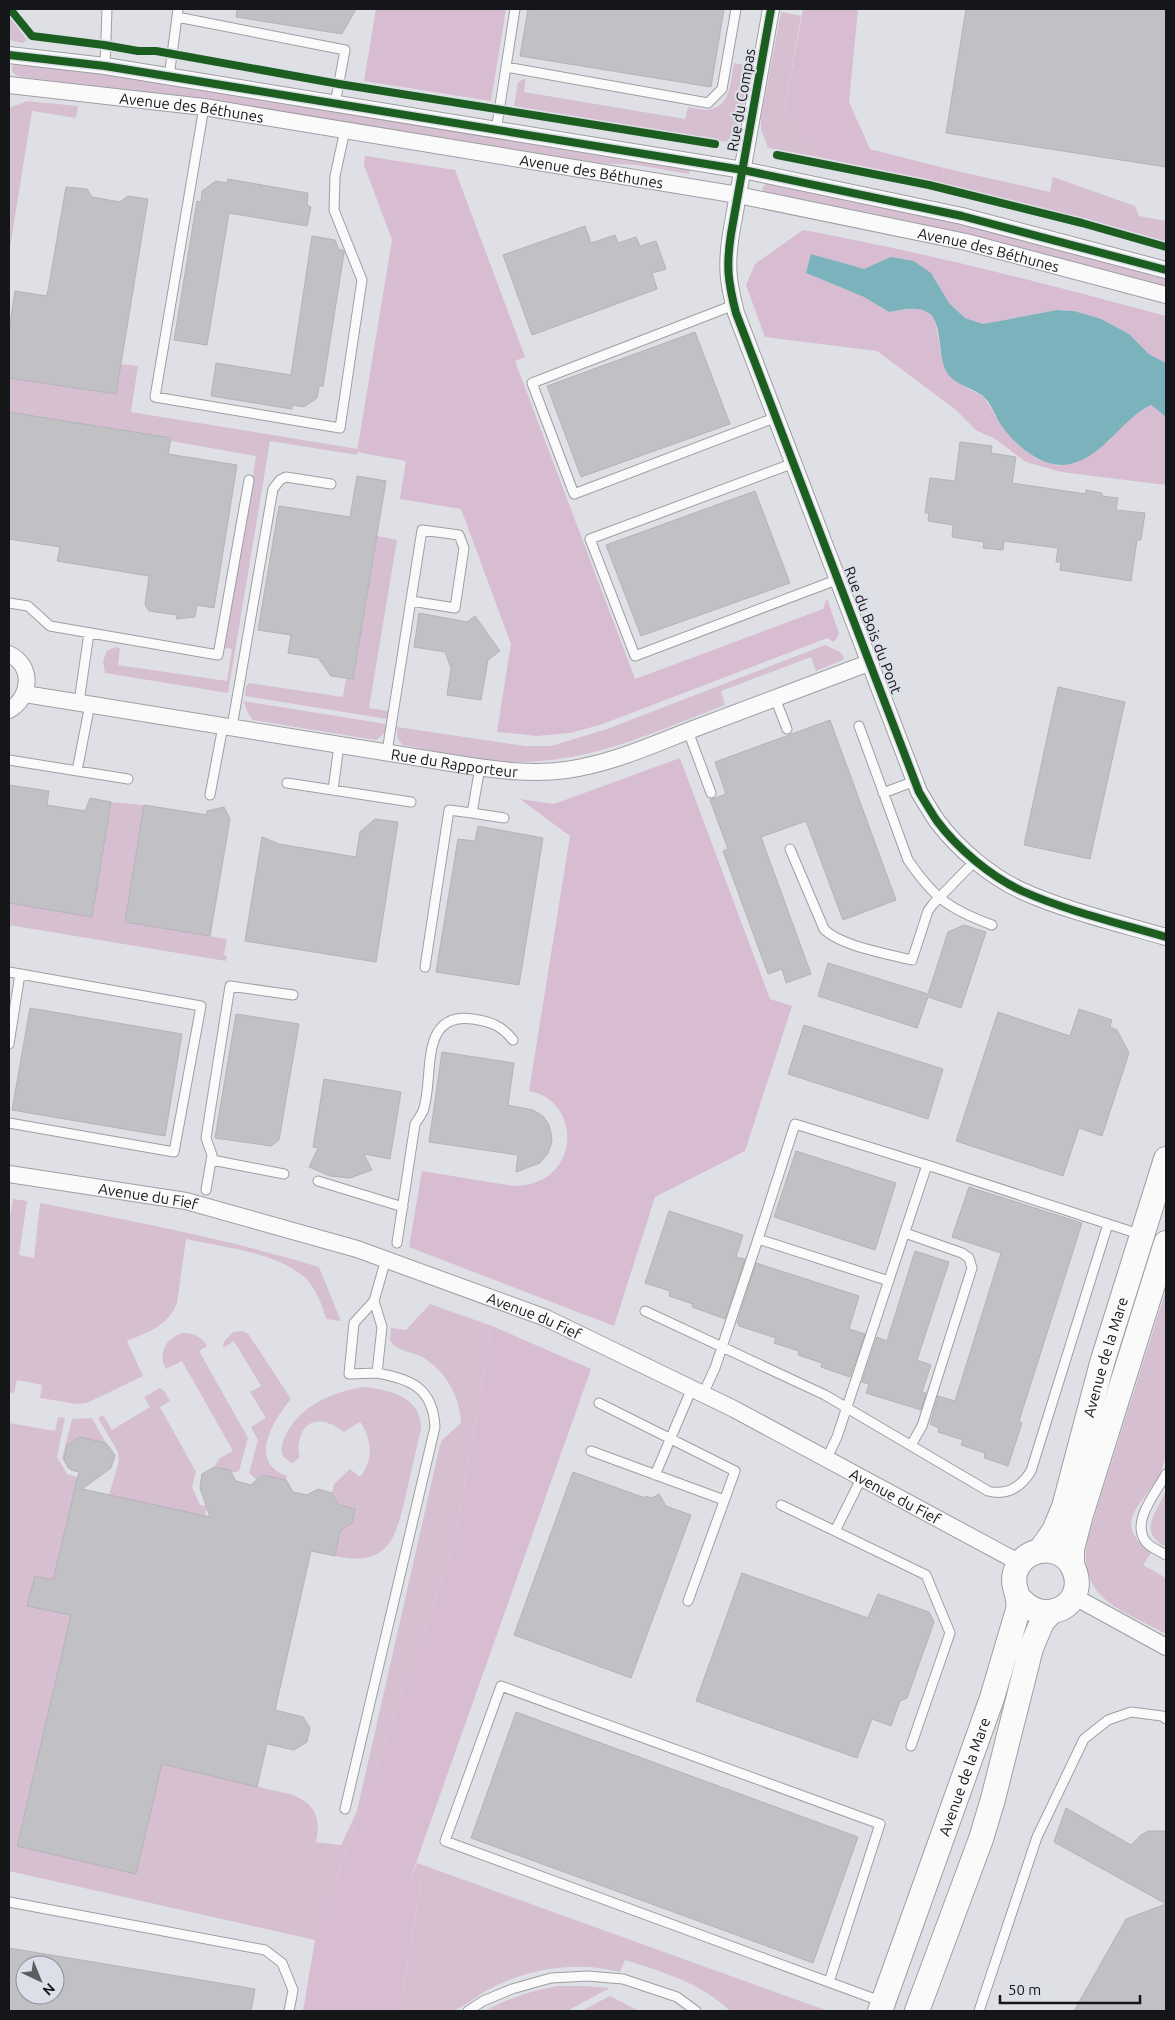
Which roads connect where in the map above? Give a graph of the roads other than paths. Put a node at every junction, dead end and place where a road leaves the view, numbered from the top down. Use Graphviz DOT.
graph roads {
  1 [pos="107,9"];
  2 [pos="515,9"];
  3 [pos="736,9"];
  4 [pos="772,9"];
  5 [pos="177,13"];
  6 [pos="9,55"];
  7 [pos="105,66"];
  8 [pos="506,68"];
  9 [pos="169,77"];
  10 [pos="9,85"];
  11 [pos="335,104"];
  12 [pos="204,107"];
  13 [pos="345,130"];
  14 [pos="496,131"];
  15 [pos="743,170"];
  16 [pos="738,195"];
  17 [pos="1166,270"];
  18 [pos="1166,295"];
  19 [pos="734,305"];
  20 [pos="776,417"];
  21 [pos="794,463"];
  22 [pos="249,480"];
  23 [pos="332,484"];
  24 [pos="839,579"];
  25 [pos="411,601"];
  26 [pos="9,603"];
  27 [pos="89,633"];
  28 [pos="9,654"];
  29 [pos="870,662"];
  30 [pos="25,694"];
  31 [pos="776,698"];
  32 [pos="85,703"];
  33 [pos="9,710"];
  34 [pos="858,726"];
  35 [pos="227,727"];
  36 [pos="787,729"];
  37 [pos="688,731"];
  38 [pos="339,745"];
  39 [pos="387,752"];
  40 [pos="9,760"];
  41 [pos="480,767"];
  42 [pos="77,771"];
  43 [pos="128,779"];
  44 [pos="915,781"];
  45 [pos="287,783"];
  46 [pos="333,790"];
  47 [pos="712,793"];
  48 [pos="883,793"];
  49 [pos="210,795"];
  50 [pos="411,802"];
  51 [pos="472,813"];
  52 [pos="504,818"];
  53 [pos="790,849"];
  54 [pos="976,860"];
  55 [pos="939,898"];
  56 [pos="992,925"];
  57 [pos="1166,937"];
  58 [pos="424,967"];
  59 [pos="9,972"];
  60 [pos="20,974"];
  61 [pos="293,996"];
  62 [pos="513,1040"];
  63 [pos="9,1044"];
  64 [pos="9,1123"];
  65 [pos="1166,1159"];
  66 [pos="212,1160"];
  67 [pos="927,1165"];
  68 [pos="9,1174"];
  69 [pos="284,1174"];
  70 [pos="318,1181"];
  71 [pos="206,1190"];
  72 [pos="403,1207"];
  73 [pos="1108,1224"];
  74 [pos="905,1233"];
  75 [pos="1142,1236"];
  76 [pos="758,1239"];
  77 [pos="397,1243"];
  78 [pos="1166,1243"];
  79 [pos="386,1259"];
  80 [pos="889,1281"];
  81 [pos="374,1301"];
  82 [pos="645,1311"];
  83 [pos="722,1347"];
  84 [pos="377,1373"];
  85 [pos="698,1391"];
  86 [pos="599,1403"];
  87 [pos="847,1407"];
  88 [pos="670,1438"];
  89 [pos="911,1445"];
  90 [pos="591,1451"];
  91 [pos="826,1458"];
  92 [pos="655,1474"];
  93 [pos="1166,1474"];
  94 [pos="862,1477"];
  95 [pos="724,1500"];
  96 [pos="781,1505"];
  97 [pos="835,1531"];
  98 [pos="1040,1550"];
  99 [pos="1166,1555"];
  100 [pos="1020,1563"];
  101 [pos="1072,1564"];
  102 [pos="1073,1596"];
  103 [pos="1020,1600"];
  104 [pos="688,1601"];
  105 [pos="1051,1612"];
  106 [pos="1166,1647"];
  107 [pos="1166,1719"];
  108 [pos="911,1746"];
  109 [pos="345,1809"];
  110 [pos="9,1902"];
  111 [pos="829,1982"];
  112 [pos="882,2007"];
  113 [pos="289,2011"];
  114 [pos="468,2011"];
  115 [pos="696,2011"];
  116 [pos="917,2011"];
  117 [pos="979,2011"];
  1 -- 7 [label="lane"];
  2 -- 8 [label="lane"];
  3 -- 8 [label="lane"];
  4 -- 15 [label="street, Rue du Compas"];
  5 -- 9 [label="lane"];
  5 -- 11 [label="lane"];
  6 -- 7 [label="street, Avenue des Béthunes"];
  7 -- 9 [label="street, Avenue des Béthunes"];
  8 -- 14 [label="lane"];
  9 -- 11 [label="street, Avenue des Béthunes"];
  10 -- 12 [label="street, Avenue des Béthunes"];
  11 -- 14 [label="street, Avenue des Béthunes"];
  12 -- 13 [label="street, Avenue des Béthunes"];
  12 -- 13 [label="lane"];
  13 -- 16 [label="street, Avenue des Béthunes"];
  14 -- 15 [label="street, Avenue des Béthunes"];
  15 -- 16 [label="street, Rue du Compas"];
  15 -- 17 [label="street, Avenue des Béthunes"];
  16 -- 18 [label="street, Avenue des Béthunes"];
  16 -- 19 [label="street, Rue du Bois du Pont"];
  19 -- 20 [label="street, Rue du Bois du Pont"];
  19 -- 20 [label="lane"];
  20 -- 21 [label="street, Rue du Bois du Pont"];
  21 -- 24 [label="street, Rue du Bois du Pont"];
  21 -- 24 [label="lane"];
  22 -- 27 [label="lane"];
  23 -- 35 [label="lane"];
  24 -- 29 [label="street, Rue du Bois du Pont"];
  25 -- 25 [label="lane"];
  25 -- 39 [label="lane"];
  26 -- 27 [label="lane"];
  27 -- 32 [label="lane"];
  28 -- 30 [label="street"];
  29 -- 31 [label="street, Rue du Rapporteur"];
  29 -- 44 [label="street, Rue du Bois du Pont"];
  30 -- 32 [label="street, Rue du Rapporteur"];
  30 -- 33 [label="street"];
  31 -- 36 [label="lane"];
  31 -- 37 [label="street, Rue du Rapporteur"];
  32 -- 35 [label="street, Rue du Rapporteur"];
  32 -- 42 [label="lane"];
  34 -- 48 [label="lane"];
  35 -- 38 [label="street, Rue du Rapporteur"];
  35 -- 49 [label="lane"];
  37 -- 41 [label="street, Rue du Rapporteur"];
  37 -- 47 [label="lane"];
  38 -- 39 [label="street, Rue du Rapporteur"];
  38 -- 46 [label="lane"];
  39 -- 41 [label="street, Rue du Rapporteur"];
  40 -- 42 [label="lane"];
  41 -- 51 [label="lane"];
  42 -- 43 [label="lane"];
  44 -- 48 [label="lane"];
  44 -- 54 [label="street, Rue du Bois du Pont"];
  45 -- 46 [label="lane"];
  46 -- 50 [label="lane"];
  48 -- 55 [label="lane"];
  51 -- 52 [label="lane"];
  51 -- 58 [label="lane"];
  53 -- 55 [label="lane"];
  54 -- 55 [label="lane"];
  54 -- 57 [label="street, Rue du Bois du Pont"];
  55 -- 56 [label="lane"];
  59 -- 60 [label="lane"];
  60 -- 63 [label="lane"];
  60 -- 64 [label="lane"];
  61 -- 66 [label="lane"];
  62 -- 72 [label="lane"];
  65 -- 75 [label="street, Avenue de la Mare"];
  66 -- 69 [label="lane"];
  66 -- 71 [label="lane"];
  67 -- 73 [label="lane"];
  67 -- 74 [label="lane"];
  67 -- 76 [label="lane"];
  68 -- 79 [label="street, Avenue du Fief"];
  70 -- 72 [label="lane"];
  72 -- 77 [label="lane"];
  73 -- 75 [label="lane"];
  73 -- 89 [label="lane"];
  74 -- 80 [label="lane"];
  74 -- 89 [label="lane"];
  75 -- 98 [label="street, Avenue de la Mare"];
  76 -- 80 [label="lane"];
  76 -- 83 [label="lane"];
  78 -- 101 [label="street, Avenue de la Mare"];
  79 -- 81 [label="lane"];
  79 -- 85 [label="street, Avenue du Fief"];
  80 -- 87 [label="lane"];
  81 -- 84 [label="lane"];
  81 -- 84 [label="lane"];
  82 -- 83 [label="lane"];
  83 -- 85 [label="lane"];
  83 -- 87 [label="lane"];
  84 -- 109 [label="lane"];
  85 -- 88 [label="lane"];
  85 -- 91 [label="street, Avenue du Fief"];
  86 -- 88 [label="lane"];
  87 -- 89 [label="lane"];
  87 -- 91 [label="lane"];
  88 -- 92 [label="lane"];
  88 -- 95 [label="lane"];
  90 -- 92 [label="lane"];
  91 -- 94 [label="street, Avenue du Fief"];
  92 -- 95 [label="lane"];
  93 -- 99 [label="lane"];
  94 -- 97 [label="lane"];
  94 -- 100 [label="street, Avenue du Fief"];
  95 -- 104 [label="lane"];
  96 -- 97 [label="lane"];
  97 -- 108 [label="lane"];
  98 -- 100 [label="street, Avenue de la Mare"];
  98 -- 101 [label="street"];
  100 -- 103 [label="street, Avenue de la Mare"];
  101 -- 102 [label="street, Avenue de la Mare"];
  102 -- 105 [label="street"];
  102 -- 106 [label="street"];
  103 -- 105 [label="street"];
  103 -- 112 [label="street, Avenue de la Mare"];
  105 -- 116 [label="street, Avenue de la Mare"];
  107 -- 117 [label="lane"];
  110 -- 113 [label="lane"];
  111 -- 111 [label="lane"];
  111 -- 112 [label="lane"];
  114 -- 115 [label="lane"];
}
